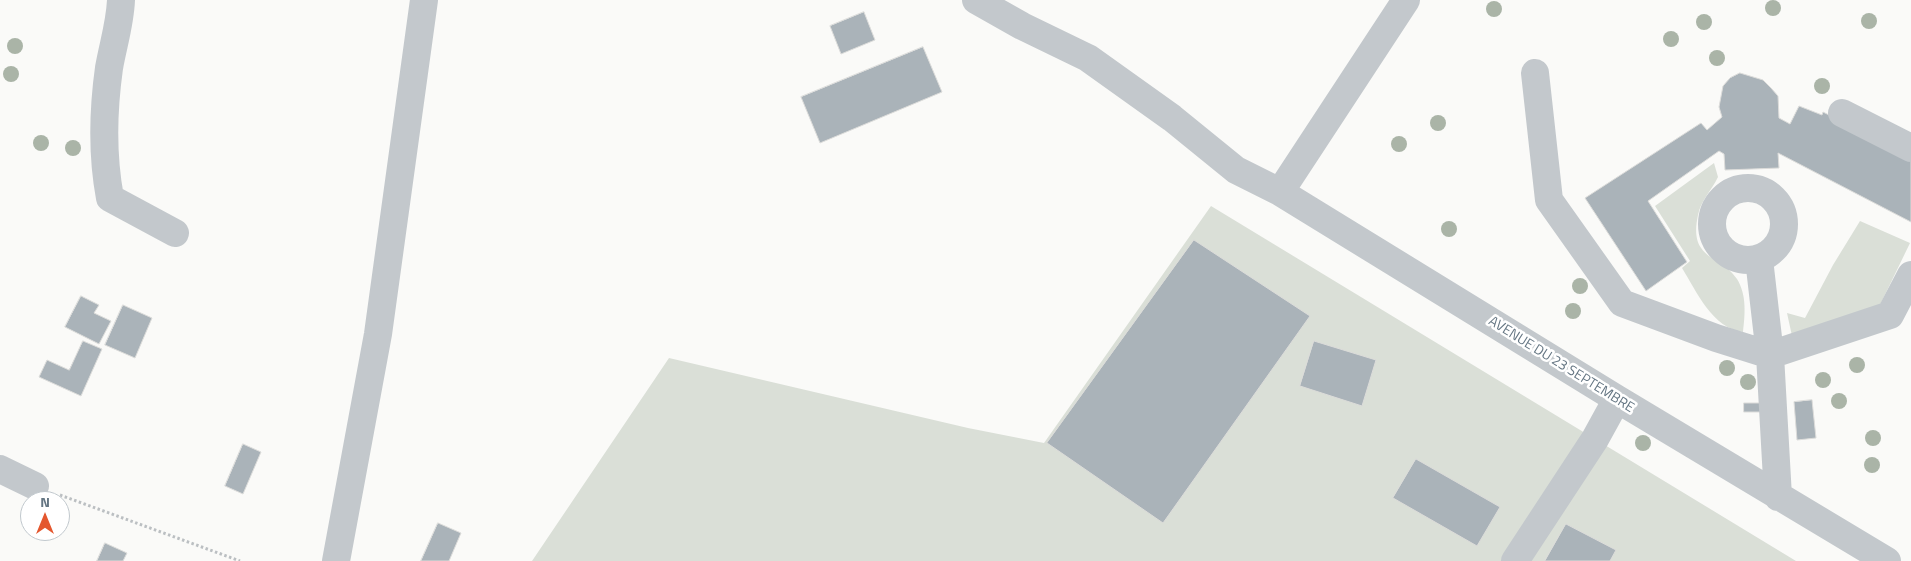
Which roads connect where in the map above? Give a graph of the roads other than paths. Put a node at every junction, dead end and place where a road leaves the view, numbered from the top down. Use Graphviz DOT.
graph roads {
  1 [pos="121,0"];
  2 [pos="424,0"];
  3 [pos="976,0"];
  4 [pos="1406,0"];
  5 [pos="1535,73"];
  6 [pos="1842,113"];
  7 [pos="1911,148"];
  8 [pos="1280,192"];
  9 [pos="175,233"];
  10 [pos="1759,259"];
  11 [pos="1911,275"];
  12 [pos="1770,355"];
  13 [pos="1616,400"];
  14 [pos="0,468"];
  15 [pos="36,486"];
  16 [pos="1778,498"];
  17 [pos="336,561"];
  18 [pos="1515,561"];
  19 [pos="1886,561"];
  1 -- 9 [label="street"];
  2 -- 17 [label="street"];
  3 -- 8 [label="street, AVENUE DU 23 SEPTEMBRE"];
  4 -- 8 [label="street"];
  5 -- 12 [label="street"];
  6 -- 7 [label="street"];
  8 -- 13 [label="street, AVENUE DU 23 SEPTEMBRE"];
  10 -- 12 [label="street"];
  11 -- 12 [label="street"];
  12 -- 16 [label="street"];
  13 -- 16 [label="street, AVENUE DU 23 SEPTEMBRE"];
  13 -- 18 [label="street"];
  14 -- 15 [label="street"];
  16 -- 19 [label="street, AVENUE DU 23 SEPTEMBRE"];
}
